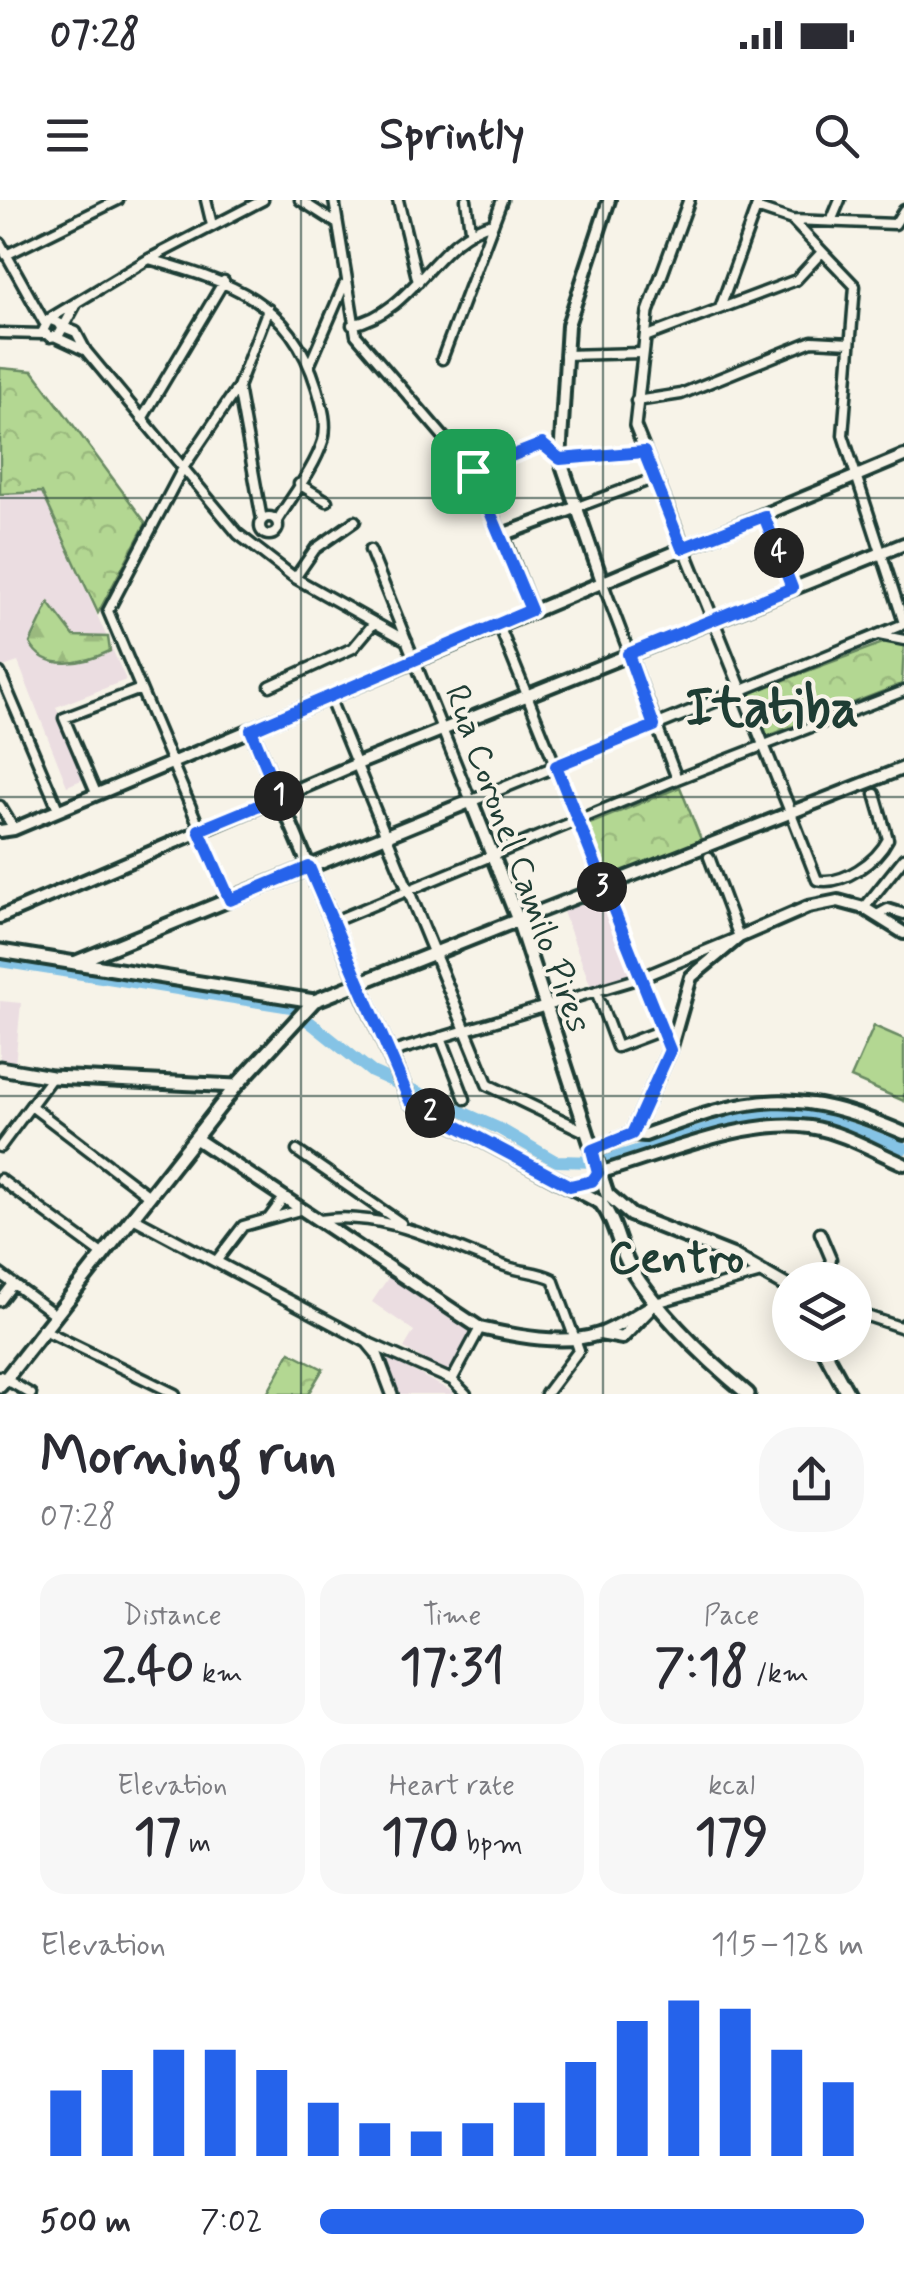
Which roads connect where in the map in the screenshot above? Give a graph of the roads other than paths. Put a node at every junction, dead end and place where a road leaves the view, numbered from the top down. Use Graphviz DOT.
graph roads {
  1 [pos="118,200"];
  2 [pos="206,200"];
  3 [pos="263,200"];
  4 [pos="300,200"];
  5 [pos="334,200"];
  6 [pos="398,200"];
  7 [pos="466,200"];
  8 [pos="502,200"];
  9 [pos="610,200"];
  10 [pos="689,200"];
  11 [pos="840,200"];
  12 [pos="757,204"];
  13 [pos="904,210"];
  14 [pos="832,219"];
  15 [pos="792,220"];
  16 [pos="336,223"];
  17 [pos="493,223"];
  18 [pos="212,225"];
  19 [pos="470,229"];
  20 [pos="0,244"];
  21 [pos="822,252"];
  22 [pos="6,255"];
  23 [pos="149,259"];
  24 [pos="224,280"];
  25 [pos="345,282"];
  26 [pos="418,282"];
  27 [pos="77,302"];
  28 [pos="720,308"];
  29 [pos="268,309"];
  30 [pos="47,320"];
  31 [pos="61,325"];
  32 [pos="352,325"];
  33 [pos="0,333"];
  34 [pos="44,334"];
  35 [pos="56,337"];
  36 [pos="645,337"];
  37 [pos="850,343"];
  38 [pos="86,350"];
  39 [pos="642,353"];
  40 [pos="565,355"];
  41 [pos="442,358"];
  42 [pos="310,364"];
  43 [pos="238,387"];
  44 [pos="636,402"];
  45 [pos="142,419"];
  46 [pos="644,452"];
  47 [pos="904,456"];
  48 [pos="560,459"];
  49 [pos="183,468"];
  50 [pos="473,471"];
  51 [pos="855,475"];
  52 [pos="655,478"];
  53 [pos="299,484"];
  54 [pos="326,501"];
  55 [pos="575,508"];
  56 [pos="764,516"];
  57 [pos="262,520"];
  58 [pos="355,521"];
  59 [pos="276,522"];
  60 [pos="266,533"];
  61 [pos="502,535"];
  62 [pos="904,544"];
  63 [pos="682,548"];
  64 [pos="255,549"];
  65 [pos="370,550"];
  66 [pos="882,553"];
  67 [pos="294,578"];
  68 [pos="602,581"];
  69 [pos="792,588"];
  70 [pos="531,610"];
  71 [pos="710,620"];
  72 [pos="374,623"];
  73 [pos="498,624"];
  74 [pos="904,624"];
  75 [pos="876,635"];
  76 [pos="904,640"];
  77 [pos="406,641"];
  78 [pos="628,654"];
  79 [pos="414,660"];
  80 [pos="0,674"];
  81 [pos="270,686"];
  82 [pos="138,690"];
  83 [pos="740,691"];
  84 [pos="904,691"];
  85 [pos="527,694"];
  86 [pos="328,697"];
  87 [pos="654,726"];
  88 [pos="442,729"];
  89 [pos="251,730"];
  90 [pos="762,745"];
  91 [pos="169,763"];
  92 [pos="356,764"];
  93 [pos="556,766"];
  94 [pos="904,768"];
  95 [pos="677,779"];
  96 [pos="96,793"];
  97 [pos="875,794"];
  98 [pos="279,797"];
  99 [pos="471,801"];
  100 [pos="0,806"];
  101 [pos="58,809"];
  102 [pos="791,813"];
  103 [pos="576,821"];
  104 [pos="14,829"];
  105 [pos="199,830"];
  106 [pos="0,831"];
  107 [pos="386,836"];
  108 [pos="492,856"];
  109 [pos="709,858"];
  110 [pos="904,858"];
  111 [pos="309,867"];
  112 [pos="602,886"];
  113 [pos="409,891"];
  114 [pos="230,900"];
  115 [pos="864,908"];
  116 [pos="904,914"];
  117 [pos="876,915"];
  118 [pos="0,917"];
  119 [pos="518,920"];
  120 [pos="332,922"];
  121 [pos="904,933"];
  122 [pos="739,937"];
  123 [pos="106,947"];
  124 [pos="0,951"];
  125 [pos="435,952"];
  126 [pos="74,962"];
  127 [pos="113,968"];
  128 [pos="640,978"];
  129 [pos="358,982"];
  130 [pos="596,991"];
  131 [pos="314,1001"];
  132 [pos="545,1006"];
  133 [pos="466,1029"];
  134 [pos="662,1030"];
  135 [pos="441,1037"];
  136 [pos="670,1050"];
  137 [pos="389,1054"];
  138 [pos="0,1068"];
  139 [pos="52,1077"];
  140 [pos="236,1086"];
  141 [pos="465,1099"];
  142 [pos="30,1106"];
  143 [pos="586,1132"];
  144 [pos="904,1133"];
  145 [pos="632,1134"];
  146 [pos="196,1138"];
  147 [pos="0,1147"];
  148 [pos="297,1150"];
  149 [pos="592,1153"];
  150 [pos="904,1164"];
  151 [pos="597,1171"];
  152 [pos="0,1179"];
  153 [pos="570,1186"];
  154 [pos="149,1196"];
  155 [pos="283,1198"];
  156 [pos="300,1210"];
  157 [pos="631,1215"];
  158 [pos="132,1217"];
  159 [pos="269,1218"];
  160 [pos="320,1220"];
  161 [pos="613,1224"];
  162 [pos="404,1226"];
  163 [pos="820,1233"];
  164 [pos="102,1254"];
  165 [pos="217,1260"];
  166 [pos="830,1262"];
  167 [pos="764,1272"];
  168 [pos="0,1274"];
  169 [pos="772,1276"];
  170 [pos="13,1284"];
  171 [pos="0,1301"];
  172 [pos="656,1303"];
  173 [pos="54,1314"];
  174 [pos="872,1317"];
  175 [pos="904,1326"];
  176 [pos="480,1328"];
  177 [pos="42,1329"];
  178 [pos="576,1338"];
  179 [pos="367,1342"];
  180 [pos="830,1362"];
  181 [pos="1,1379"];
  182 [pos="452,1380"];
  183 [pos="742,1392"];
  184 [pos="30,1394"];
  185 [pos="175,1394"];
  186 [pos="392,1394"];
  187 [pos="466,1394"];
  188 [pos="546,1394"];
  189 [pos="848,1394"];
  1 -- 22 [label="street"];
  2 -- 18 [label="street"];
  3 -- 18 [label="street"];
  4 -- 16 [label="street"];
  5 -- 16 [label="street"];
  6 -- 26 [label="street"];
  7 -- 19 [label="street"];
  8 -- 17 [label="street"];
  9 -- 40 [label="main road"];
  10 -- 36 [label="street"];
  11 -- 14 [label="street"];
  12 -- 15 [label="street"];
  12 -- 28 [label="street"];
  13 -- 14 [label="street"];
  14 -- 15 [label="street"];
  15 -- 21 [label="street"];
  16 -- 25 [label="street"];
  17 -- 19 [label="street"];
  17 -- 41 [label="street"];
  18 -- 23 [label="street"];
  19 -- 26 [label="street"];
  20 -- 22 [label="street"];
  21 -- 28 [label="street"];
  21 -- 37 [label="street"];
  22 -- 30 [label="street"];
  23 -- 24 [label="street"];
  23 -- 27 [label="street"];
  24 -- 29 [label="street"];
  24 -- 45 [label="street"];
  25 -- 32 [label="street"];
  25 -- 42 [label="street"];
  26 -- 32 [label="street"];
  27 -- 30 [label="street"];
  27 -- 31 [label="street"];
  28 -- 36 [label="street"];
  29 -- 42 [label="street"];
  29 -- 43 [label="street"];
  30 -- 31 [label="street"];
  30 -- 34 [label="street"];
  31 -- 35 [label="street"];
  31 -- 38 [label="street"];
  32 -- 50 [label="street"];
  33 -- 34 [label="street"];
  34 -- 35 [label="street"];
  35 -- 38 [label="street"];
  36 -- 39 [label="street"];
  37 -- 44 [label="street"];
  37 -- 51 [label="street"];
  38 -- 45 [label="street"];
  39 -- 40 [label="street"];
  39 -- 44 [label="street"];
  40 -- 48 [label="main road"];
  42 -- 53 [label="street"];
  43 -- 49 [label="street"];
  43 -- 57 [label="street"];
  44 -- 46 [label="street"];
  45 -- 49 [label="street"];
  46 -- 48 [label="street"];
  46 -- 52 [label="street"];
  47 -- 51 [label="main road"];
  48 -- 50 [label="street"];
  48 -- 55 [label="main road"];
  49 -- 64 [label="street"];
  49 -- 82 [label="street"];
  50 -- 61 [label="street"];
  51 -- 56 [label="main road"];
  51 -- 66 [label="street"];
  52 -- 55 [label="street"];
  52 -- 63 [label="street"];
  53 -- 54 [label="street"];
  53 -- 59 [label="street"];
  55 -- 61 [label="main road"];
  55 -- 68 [label="main road"];
  56 -- 63 [label="main road"];
  56 -- 69 [label="street"];
  57 -- 59 [label="street"];
  57 -- 60 [label="street"];
  58 -- 67 [label="street"];
  59 -- 60 [label="street"];
  60 -- 64 [label="street"];
  61 -- 70 [label="main road"];
  62 -- 66 [label="main road"];
  63 -- 68 [label="main road"];
  63 -- 71 [label="street"];
  64 -- 67 [label="street"];
  65 -- 77 [label="street, Rua Coronel Camilo Pires"];
  66 -- 69 [label="main road"];
  66 -- 74 [label="street"];
  67 -- 72 [label="street"];
  68 -- 70 [label="main road"];
  68 -- 78 [label="street"];
  69 -- 71 [label="main road"];
  70 -- 73 [label="main road"];
  71 -- 78 [label="main road"];
  71 -- 83 [label="street"];
  72 -- 77 [label="street"];
  72 -- 81 [label="street"];
  73 -- 79 [label="main road"];
  73 -- 85 [label="street"];
  74 -- 75 [label="street"];
  75 -- 76 [label="street"];
  75 -- 83 [label="street"];
  77 -- 79 [label="street, Rua Coronel Camilo Pires"];
  78 -- 85 [label="main road"];
  78 -- 87 [label="street"];
  79 -- 86 [label="main road"];
  79 -- 88 [label="street, Rua Coronel Camilo Pires"];
  80 -- 101 [label="street"];
  82 -- 91 [label="street"];
  82 -- 96 [label="street"];
  83 -- 87 [label="street"];
  83 -- 90 [label="street"];
  84 -- 90 [label="street"];
  85 -- 88 [label="main road"];
  85 -- 93 [label="street"];
  86 -- 89 [label="main road"];
  86 -- 92 [label="street"];
  87 -- 93 [label="street"];
  87 -- 95 [label="street"];
  88 -- 92 [label="main road"];
  88 -- 99 [label="street, Rua Coronel Camilo Pires"];
  89 -- 91 [label="main road"];
  89 -- 98 [label="main road"];
  90 -- 95 [label="street"];
  90 -- 102 [label="street"];
  91 -- 96 [label="main road"];
  91 -- 105 [label="street"];
  92 -- 98 [label="main road"];
  92 -- 107 [label="street"];
  93 -- 99 [label="street"];
  93 -- 103 [label="street"];
  94 -- 102 [label="main road"];
  95 -- 103 [label="street"];
  96 -- 101 [label="main road"];
  97 -- 102 [label="street"];
  98 -- 105 [label="main road"];
  98 -- 111 [label="main road"];
  99 -- 107 [label="main road"];
  99 -- 108 [label="main road, Rua Coronel Camilo Pires"];
  100 -- 104 [label="street"];
  101 -- 104 [label="main road"];
  102 -- 112 [label="main road"];
  103 -- 108 [label="street"];
  103 -- 112 [label="street"];
  104 -- 106 [label="main road"];
  105 -- 114 [label="street"];
  105 -- 118 [label="main road"];
  107 -- 111 [label="main road"];
  107 -- 113 [label="street"];
  108 -- 113 [label="street"];
  108 -- 119 [label="main road, Rua Coronel Camilo Pires"];
  109 -- 122 [label="street"];
  110 -- 115 [label="street"];
  111 -- 114 [label="main road"];
  111 -- 120 [label="main road"];
  112 -- 119 [label="main road"];
  112 -- 128 [label="street"];
  113 -- 120 [label="street"];
  113 -- 125 [label="street"];
  114 -- 123 [label="main road"];
  115 -- 117 [label="main road"];
  115 -- 122 [label="main road"];
  116 -- 117 [label="street"];
  117 -- 121 [label="main road"];
  119 -- 125 [label="main road"];
  119 -- 132 [label="main road, Rua Coronel Camilo Pires"];
  120 -- 129 [label="main road"];
  122 -- 128 [label="street"];
  122 -- 136 [label="main road"];
  123 -- 126 [label="main road"];
  123 -- 127 [label="main road"];
  124 -- 126 [label="main road"];
  125 -- 129 [label="main road"];
  125 -- 133 [label="street"];
  126 -- 127 [label="main road"];
  127 -- 131 [label="main road"];
  128 -- 130 [label="street"];
  128 -- 134 [label="street"];
  129 -- 131 [label="main road"];
  129 -- 137 [label="main road"];
  130 -- 132 [label="street"];
  130 -- 134 [label="street"];
  131 -- 140 [label="main road"];
  132 -- 133 [label="street"];
  132 -- 143 [label="main road, Rua Coronel Camilo Pires"];
  133 -- 135 [label="street"];
  133 -- 143 [label="street"];
  134 -- 136 [label="street"];
  135 -- 137 [label="street"];
  135 -- 141 [label="street"];
  136 -- 145 [label="main road"];
  137 -- 153 [label="main road"];
  138 -- 139 [label="main road"];
  139 -- 140 [label="main road"];
  139 -- 142 [label="street"];
  140 -- 146 [label="main road"];
  142 -- 147 [label="street"];
  142 -- 154 [label="street"];
  143 -- 149 [label="main road, Rua Coronel Camilo Pires"];
  144 -- 145 [label="main road"];
  145 -- 149 [label="main road"];
  146 -- 154 [label="main road"];
  146 -- 155 [label="main road"];
  148 -- 162 [label="street"];
  149 -- 151 [label="main road, Rua Coronel Camilo Pires"];
  150 -- 151 [label="main road"];
  151 -- 153 [label="main road"];
  151 -- 157 [label="main road"];
  152 -- 164 [label="street"];
  153 -- 161 [label="main road"];
  154 -- 158 [label="main road"];
  155 -- 156 [label="main road"];
  155 -- 159 [label="street"];
  156 -- 159 [label="street"];
  156 -- 160 [label="main road"];
  157 -- 161 [label="main road"];
  157 -- 167 [label="main road"];
  158 -- 164 [label="main road"];
  158 -- 165 [label="street"];
  159 -- 165 [label="street"];
  160 -- 162 [label="street"];
  160 -- 176 [label="main road"];
  161 -- 172 [label="main road"];
  162 -- 178 [label="street"];
  163 -- 166 [label="street"];
  164 -- 173 [label="main road"];
  165 -- 179 [label="street"];
  167 -- 169 [label="main road"];
  167 -- 172 [label="street"];
  168 -- 170 [label="street"];
  170 -- 171 [label="street"];
  170 -- 173 [label="street"];
  172 -- 178 [label="main road"];
  172 -- 183 [label="main road"];
  173 -- 177 [label="main road"];
  174 -- 175 [label="street"];
  176 -- 178 [label="main road"];
  176 -- 182 [label="street"];
  177 -- 181 [label="main road"];
  177 -- 185 [label="street"];
  178 -- 188 [label="street"];
  179 -- 182 [label="street"];
  179 -- 186 [label="street"];
  180 -- 189 [label="main road"];
  181 -- 184 [label="street"];
  182 -- 187 [label="street"];
}
